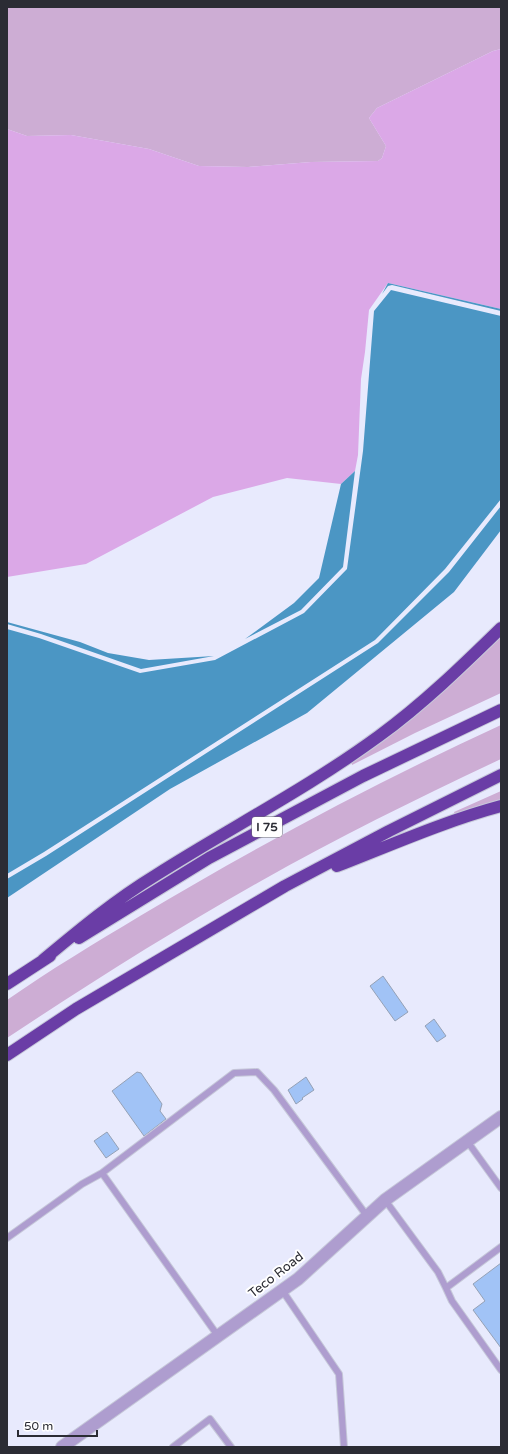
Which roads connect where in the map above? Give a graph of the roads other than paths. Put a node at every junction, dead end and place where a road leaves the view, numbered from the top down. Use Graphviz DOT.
graph roads {
  1 [pos="501,628"];
  2 [pos="501,710"];
  3 [pos="501,775"];
  4 [pos="501,806"];
  5 [pos="285,886"];
  6 [pos="42,960"];
  7 [pos="7,984"];
  8 [pos="7,1055"];
  9 [pos="501,1117"];
  10 [pos="467,1141"];
  11 [pos="102,1172"];
  12 [pos="501,1188"];
  13 [pos="385,1200"];
  14 [pos="367,1216"];
  15 [pos="7,1238"];
  16 [pos="501,1247"];
  17 [pos="446,1288"];
  18 [pos="282,1290"];
  19 [pos="218,1336"];
  20 [pos="500,1366"];
  21 [pos="62,1447"];
  22 [pos="173,1447"];
  23 [pos="231,1447"];
  24 [pos="344,1447"];
  1 -- 6 [label="highway"];
  2 -- 6 [label="highway, I 75"];
  3 -- 5 [label="highway"];
  4 -- 5 [label="highway"];
  5 -- 8 [label="highway"];
  6 -- 7 [label="highway, I 75"];
  9 -- 10 [label="street, Teco Road"];
  10 -- 12 [label="lane"];
  10 -- 13 [label="street, Teco Road"];
  11 -- 14 [label="lane"];
  11 -- 15 [label="lane"];
  11 -- 19 [label="lane"];
  13 -- 14 [label="street, Teco Road"];
  13 -- 17 [label="lane"];
  14 -- 18 [label="street, Teco Road"];
  16 -- 17 [label="lane"];
  17 -- 20 [label="lane"];
  18 -- 19 [label="street, Teco Road"];
  18 -- 24 [label="lane"];
  19 -- 21 [label="street, Teco Road"];
  22 -- 23 [label="lane"];
}
